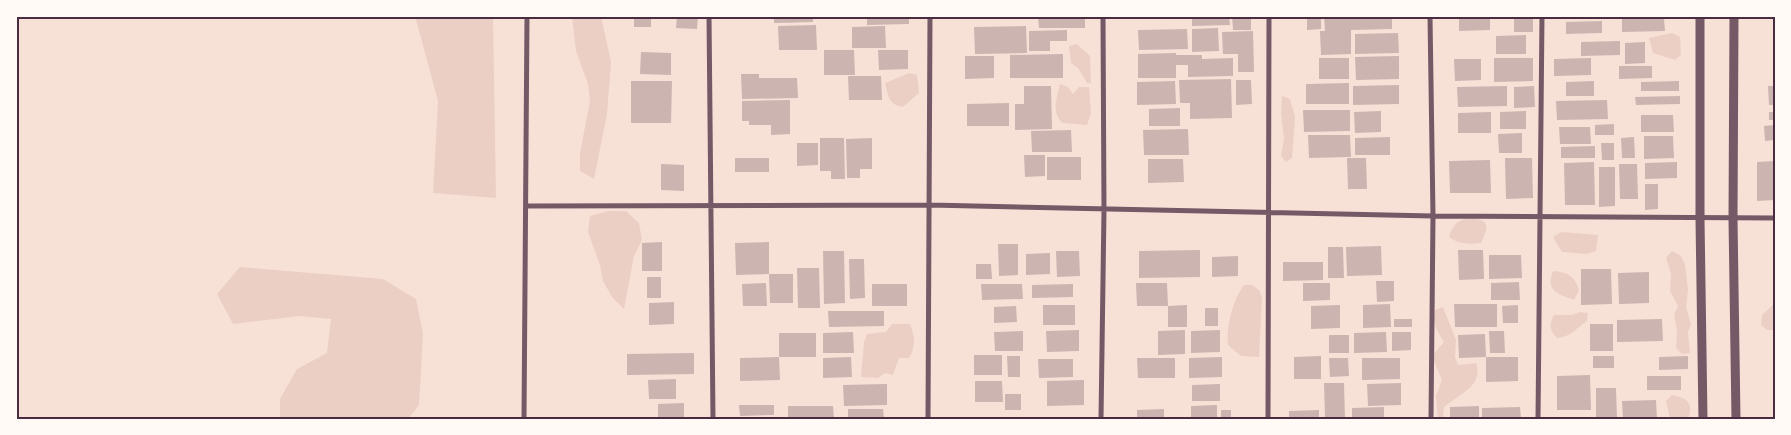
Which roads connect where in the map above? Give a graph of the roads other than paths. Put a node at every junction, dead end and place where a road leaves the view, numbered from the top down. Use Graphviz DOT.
graph roads {
  1 [pos="527,16"];
  2 [pos="709,16"];
  3 [pos="930,16"];
  4 [pos="1102,16"];
  5 [pos="1268,16"];
  6 [pos="1430,16"];
  7 [pos="1542,16"];
  8 [pos="1700,16"];
  9 [pos="1734,16"];
  10 [pos="930,205"];
  11 [pos="527,206"];
  12 [pos="710,206"];
  13 [pos="1104,210"];
  14 [pos="1269,212"];
  15 [pos="1433,216"];
  16 [pos="1541,217"];
  17 [pos="1700,218"];
  18 [pos="1775,218"];
  19 [pos="1733,219"];
  20 [pos="524,419"];
  21 [pos="713,419"];
  22 [pos="928,419"];
  23 [pos="1101,419"];
  24 [pos="1268,419"];
  25 [pos="1431,419"];
  26 [pos="1538,419"];
  27 [pos="1703,419"];
  28 [pos="1736,419"];
  1 -- 11 [label="street"];
  2 -- 12 [label="street"];
  3 -- 10 [label="street"];
  4 -- 13 [label="street"];
  5 -- 14 [label="street"];
  6 -- 15 [label="street"];
  7 -- 16 [label="street"];
  8 -- 17 [label="street"];
  9 -- 19 [label="street"];
  10 -- 12 [label="street"];
  10 -- 13 [label="street"];
  10 -- 22 [label="street"];
  11 -- 12 [label="street"];
  11 -- 20 [label="street"];
  12 -- 21 [label="street"];
  13 -- 14 [label="street"];
  13 -- 23 [label="street"];
  14 -- 15 [label="street"];
  14 -- 24 [label="street"];
  15 -- 16 [label="street"];
  15 -- 25 [label="street"];
  16 -- 17 [label="street"];
  16 -- 26 [label="street"];
  17 -- 19 [label="street"];
  17 -- 27 [label="street"];
  18 -- 19 [label="street"];
  19 -- 28 [label="street"];
}
